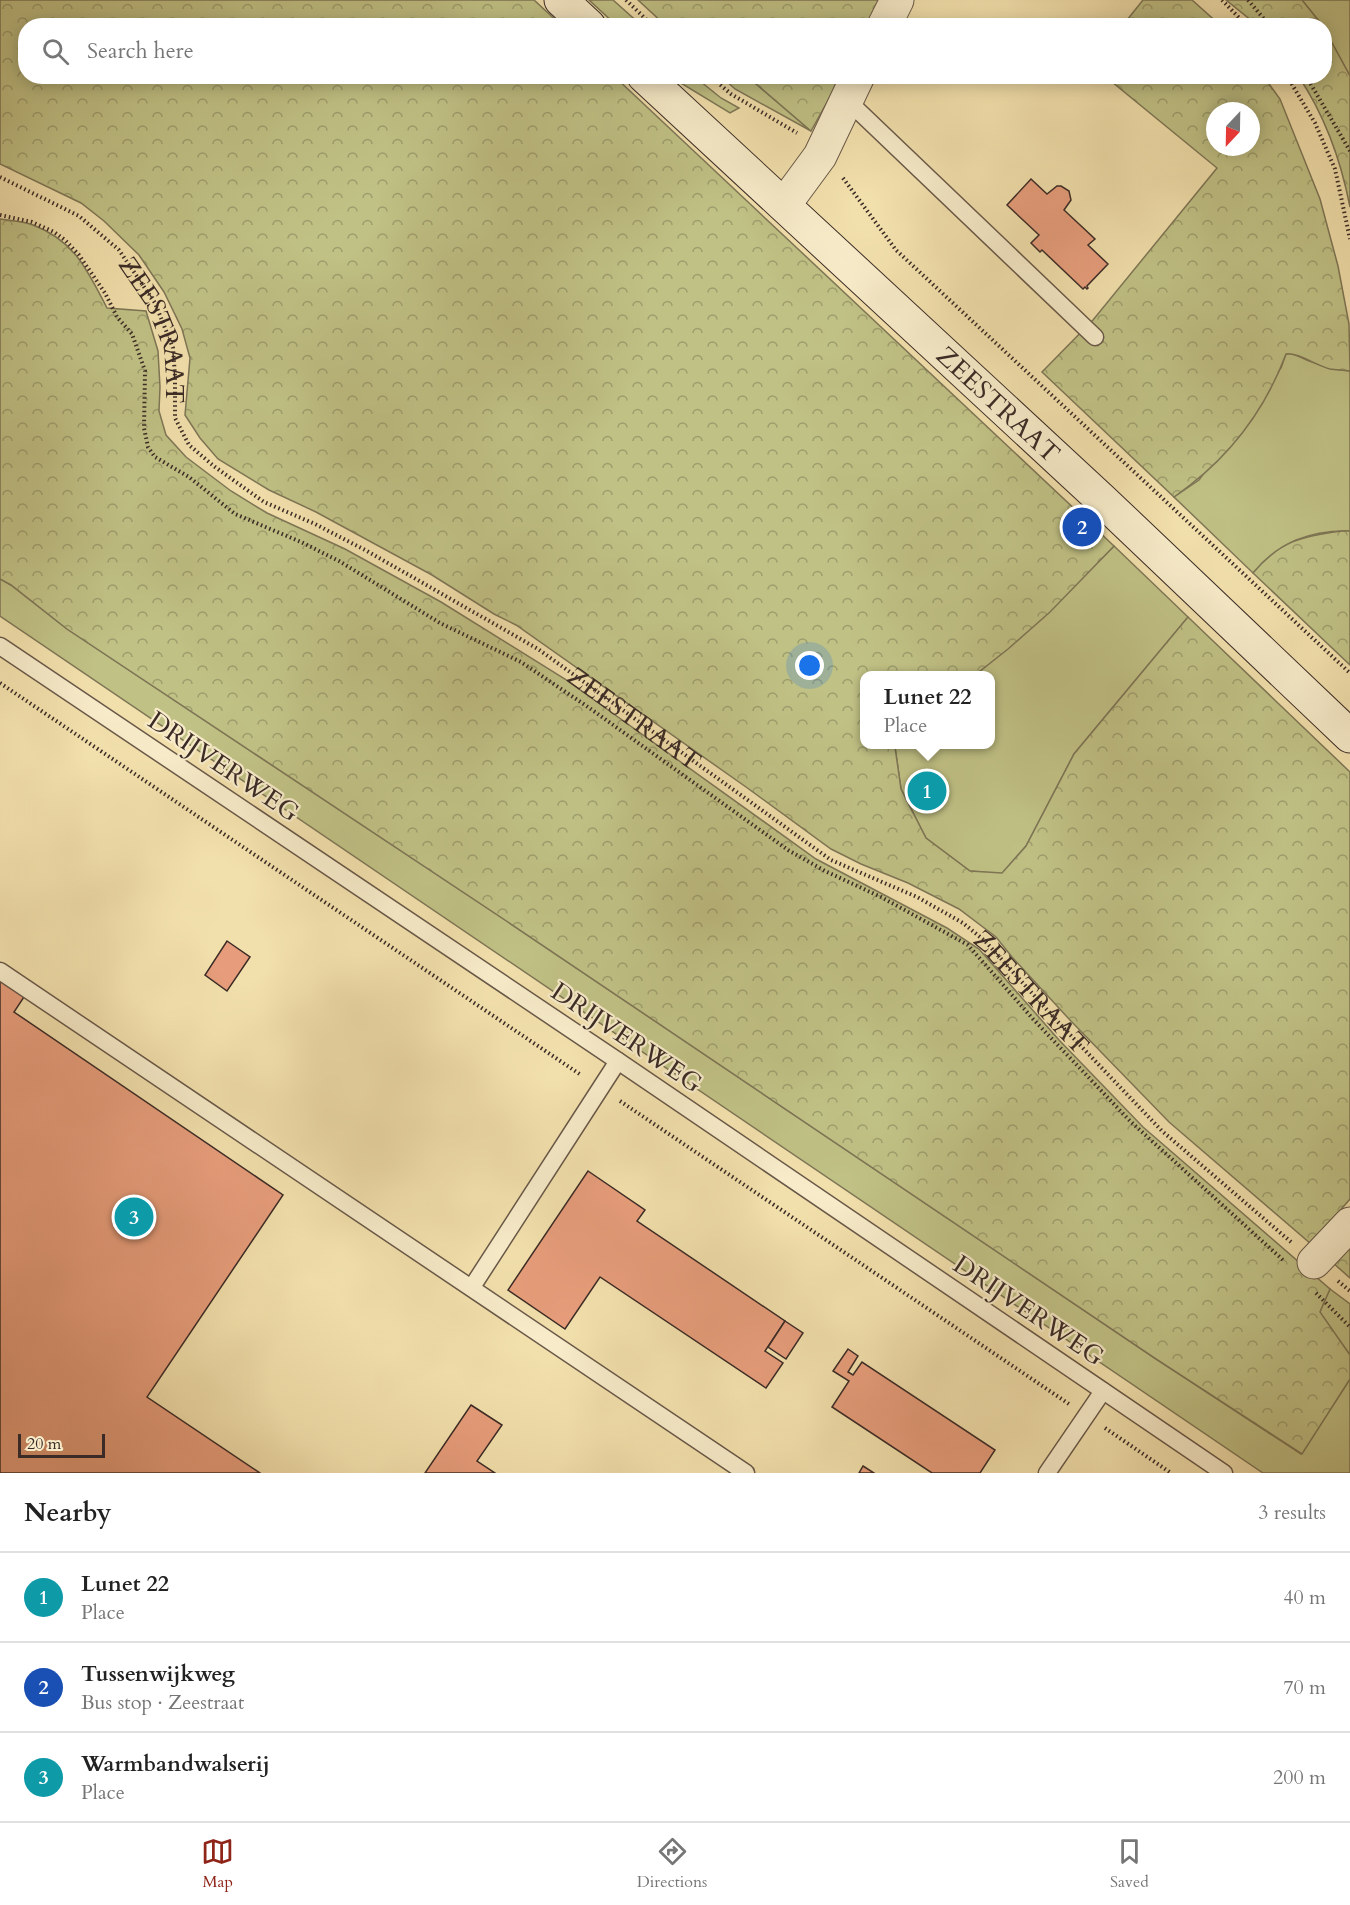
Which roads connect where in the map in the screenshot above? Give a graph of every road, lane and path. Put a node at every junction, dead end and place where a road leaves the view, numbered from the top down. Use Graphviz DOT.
graph roads {
  1 [pos="561,0"];
  2 [pos="626,0"];
  3 [pos="897,0"];
  4 [pos="1222,0"];
  5 [pos="1248,0"];
  6 [pos="580,18"];
  7 [pos="645,18"];
  8 [pos="888,18"];
  9 [pos="1239,18"];
  10 [pos="1263,18"];
  11 [pos="653,84"];
  12 [pos="719,84"];
  13 [pos="1292,84"];
  14 [pos="1311,84"];
  15 [pos="853,88"];
  16 [pos="1350,151"];
  17 [pos="820,156"];
  18 [pos="0,177"];
  19 [pos="784,205"];
  20 [pos="0,215"];
  21 [pos="1350,239"];
  22 [pos="1095,337"];
  23 [pos="0,646"];
  24 [pos="1350,673"];
  25 [pos="1350,736"];
  26 [pos="0,971"];
  27 [pos="618,1061"];
  28 [pos="1350,1224"];
  29 [pos="1305,1272"];
  30 [pos="472,1287"];
  31 [pos="1350,1291"];
  32 [pos="1350,1327"];
  33 [pos="1103,1391"];
  34 [pos="746,1473"];
  35 [pos="1047,1473"];
  36 [pos="1224,1473"];
  1 -- 6 [label="main road"];
  2 -- 7 [label="path"];
  3 -- 8 [label="main road"];
  4 -- 9 [label="path"];
  5 -- 10 [label="path"];
  11 -- 19 [label="main road, ZEESTRAAT"];
  12 -- 17 [label="path, ZEESTRAAT"];
  13 -- 21 [label="path"];
  14 -- 16 [label="path"];
  15 -- 17 [label="main road"];
  15 -- 22 [label="lane"];
  17 -- 19 [label="main road"];
  17 -- 24 [label="path, ZEESTRAAT"];
  18 -- 29 [label="path, ZEESTRAAT"];
  19 -- 25 [label="main road, ZEESTRAAT"];
  20 -- 29 [label="path"];
  23 -- 27 [label="lane, DRIJVERWEG"];
  26 -- 30 [label="lane"];
  27 -- 30 [label="lane"];
  27 -- 33 [label="lane, DRIJVERWEG"];
  28 -- 29 [label="main road"];
  29 -- 31 [label="path, ZEESTRAAT"];
  29 -- 32 [label="path"];
  30 -- 34 [label="lane"];
  33 -- 35 [label="lane"];
  33 -- 36 [label="lane, DRIJVERWEG"];
}
